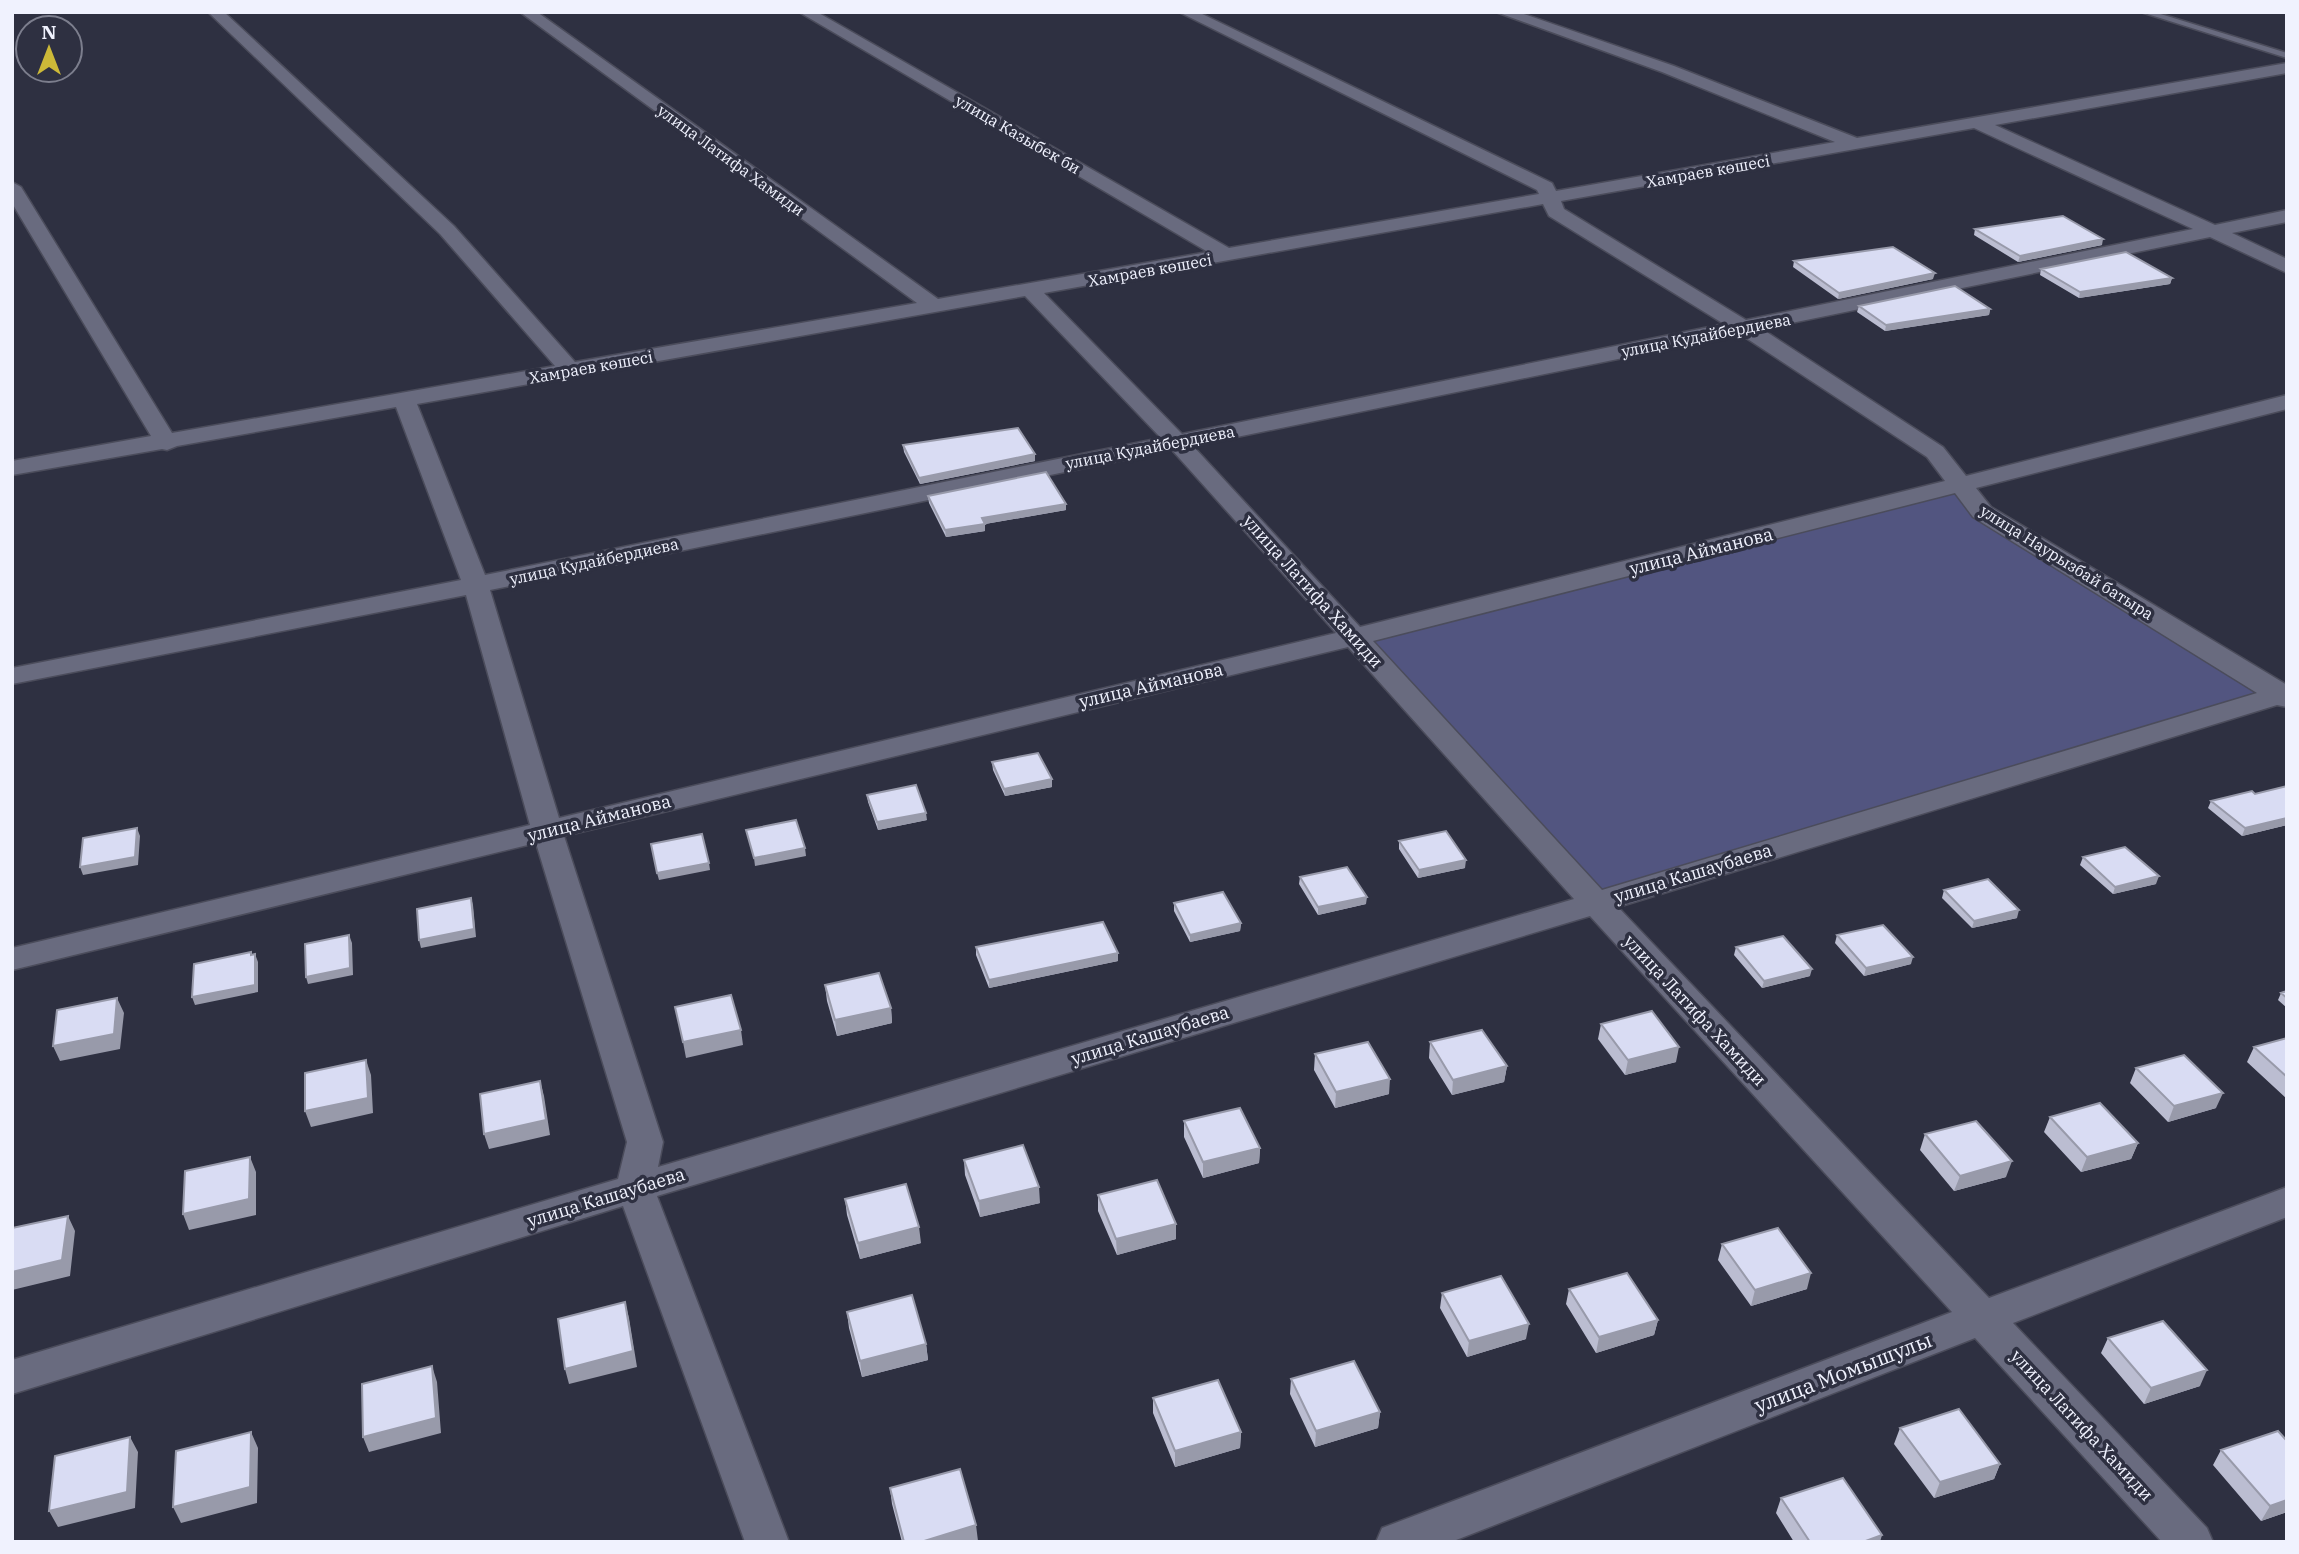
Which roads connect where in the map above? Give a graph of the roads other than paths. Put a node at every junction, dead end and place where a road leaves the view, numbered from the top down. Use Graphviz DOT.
graph roads {
  1 [pos="215,12"];
  2 [pos="527,12"];
  3 [pos="806,12"];
  4 [pos="1186,12"];
  5 [pos="1503,12"];
  6 [pos="2145,12"];
  7 [pos="2287,56"];
  8 [pos="2287,68"];
  9 [pos="1975,122"];
  10 [pos="1855,144"];
  11 [pos="12,187"];
  12 [pos="1551,199"];
  13 [pos="2287,216"];
  14 [pos="2210,231"];
  15 [pos="1229,256"];
  16 [pos="2287,267"];
  17 [pos="1031,291"];
  18 [pos="936,307"];
  19 [pos="1745,328"];
  20 [pos="570,371"];
  21 [pos="404,400"];
  22 [pos="2287,402"];
  23 [pos="1175,441"];
  24 [pos="167,443"];
  25 [pos="12,468"];
  26 [pos="1962,486"];
  27 [pos="476,585"];
  28 [pos="1355,637"];
  29 [pos="12,676"];
  30 [pos="2284,696"];
  31 [pos="547,830"];
  32 [pos="1596,903"];
  33 [pos="12,959"];
  34 [pos="635,1188"];
  35 [pos="2287,1201"];
  36 [pos="1982,1318"];
  37 [pos="12,1377"];
  38 [pos="766,1542"];
  39 [pos="1398,1542"];
  40 [pos="2191,1542"];
  1 -- 20 [label="street"];
  2 -- 18 [label="street, улица Латифа Хамиди"];
  3 -- 15 [label="street, улица Казыбек би"];
  4 -- 12 [label="street, улица Наурызбай батыра"];
  5 -- 10 [label="street"];
  6 -- 7 [label="lane"];
  8 -- 9 [label="street, Хамраев көшесі"];
  9 -- 10 [label="street, Хамраев көшесі"];
  9 -- 14 [label="street"];
  10 -- 12 [label="street, Хамраев көшесі"];
  11 -- 24 [label="street"];
  12 -- 15 [label="street, Хамраев көшесі"];
  12 -- 19 [label="street, улица Наурызбай батыра"];
  13 -- 14 [label="street, улица Кудайбердиева"];
  14 -- 16 [label="street"];
  14 -- 19 [label="street, улица Кудайбердиева"];
  15 -- 17 [label="street, Хамраев көшесі"];
  17 -- 18 [label="street, Хамраев көшесі"];
  17 -- 23 [label="street, улица Латифа Хамиди"];
  18 -- 20 [label="street, Хамраев көшесі"];
  19 -- 23 [label="street, улица Кудайбердиева"];
  19 -- 26 [label="street, улица Наурызбай батыра"];
  20 -- 21 [label="street, Хамраев көшесі"];
  21 -- 24 [label="street, Хамраев көшесі"];
  21 -- 27 [label="street"];
  22 -- 26 [label="street, улица Айманова"];
  23 -- 27 [label="street, улица Кудайбердиева"];
  23 -- 28 [label="street, улица Латифа Хамиди"];
  24 -- 25 [label="street, Хамраев көшесі"];
  26 -- 28 [label="street, улица Айманова"];
  26 -- 30 [label="street, улица Наурызбай батыра"];
  27 -- 29 [label="street, улица Кудайбердиева"];
  27 -- 31 [label="street"];
  28 -- 31 [label="street, улица Айманова"];
  28 -- 32 [label="street, улица Латифа Хамиди"];
  30 -- 32 [label="street, улица Кашаубаева"];
  31 -- 33 [label="street, улица Айманова"];
  31 -- 34 [label="street"];
  32 -- 34 [label="street, улица Кашаубаева"];
  32 -- 36 [label="street, улица Латифа Хамиди"];
  34 -- 37 [label="street, улица Кашаубаева"];
  34 -- 38 [label="street"];
  35 -- 36 [label="street, улица Момышулы"];
  36 -- 39 [label="street, улица Момышулы"];
  36 -- 40 [label="street, улица Латифа Хамиди"];
}
